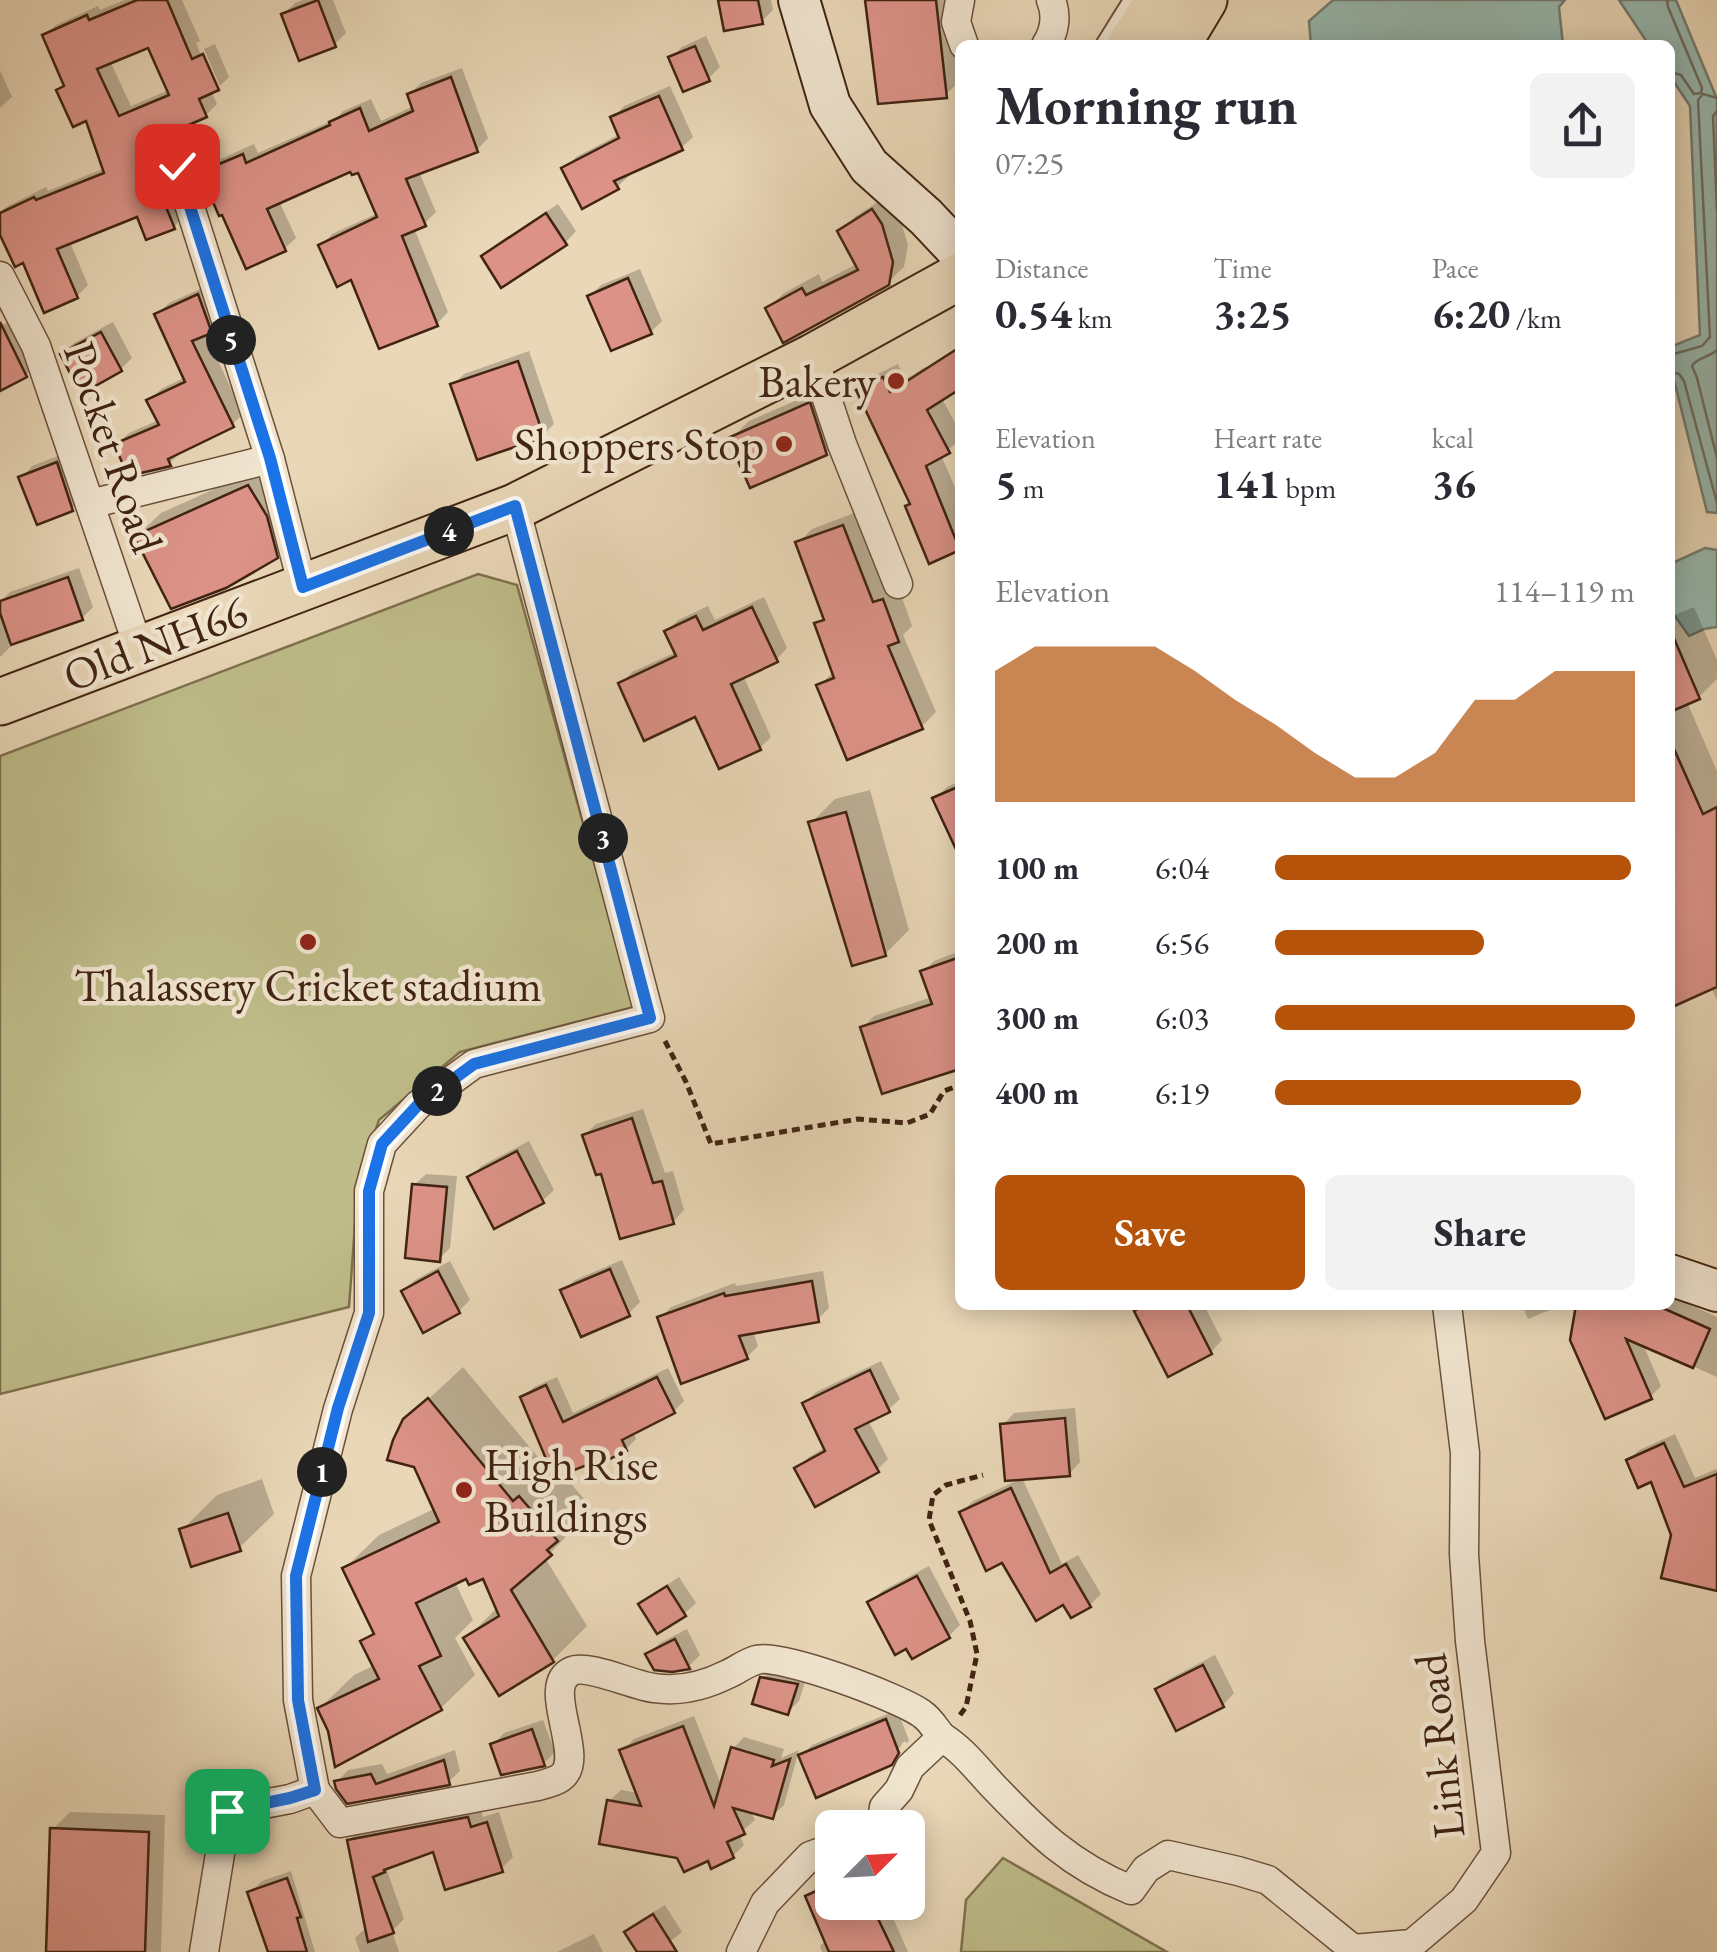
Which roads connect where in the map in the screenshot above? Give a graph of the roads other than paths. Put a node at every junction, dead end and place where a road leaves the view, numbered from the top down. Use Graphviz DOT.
graph roads {
  1 [pos="798,0"];
  2 [pos="960,0"];
  3 [pos="1050,0"];
  4 [pos="1131,0"];
  5 [pos="1160,0"];
  6 [pos="1204,0"];
  7 [pos="962,40"];
  8 [pos="1048,40"];
  9 [pos="1106,40"];
  10 [pos="1133,40"];
  11 [pos="1179,40"];
  12 [pos="177,166"];
  13 [pos="955,248"];
  14 [pos="0,276"];
  15 [pos="955,279"];
  16 [pos="813,358"];
  17 [pos="270,458"];
  18 [pos="90,504"];
  19 [pos="515,506"];
  20 [pos="898,584"];
  21 [pos="303,587"];
  22 [pos="139,650"];
  23 [pos="0,702"];
  24 [pos="1675,1277"];
  25 [pos="1717,1292"];
  26 [pos="1448,1310"];
  27 [pos="942,1737"];
  28 [pos="315,1790"];
  29 [pos="884,1810"];
  30 [pos="815,1854"];
  31 [pos="204,1952"];
  32 [pos="741,1952"];
  1 -- 13 [label="street"];
  2 -- 7 [label="street"];
  3 -- 8 [label="street"];
  4 -- 9 [label="lane"];
  5 -- 10 [label="main road"];
  6 -- 11 [label="main road"];
  12 -- 17 [label="street"];
  14 -- 18 [label="street, Pocket Road"];
  15 -- 16 [label="main road, Old NH66"];
  16 -- 19 [label="main road, Old NH66"];
  16 -- 20 [label="street"];
  17 -- 18 [label="street"];
  17 -- 21 [label="street"];
  18 -- 22 [label="street, Pocket Road"];
  19 -- 21 [label="main road, Old NH66"];
  19 -- 28 [label="street"];
  21 -- 22 [label="main road, Old NH66"];
  22 -- 23 [label="main road, Old NH66"];
  24 -- 25 [label="street"];
  26 -- 27 [label="street, Link Road"];
  27 -- 28 [label="street"];
  27 -- 29 [label="street"];
  28 -- 31 [label="street"];
  30 -- 32 [label="street"];
}
